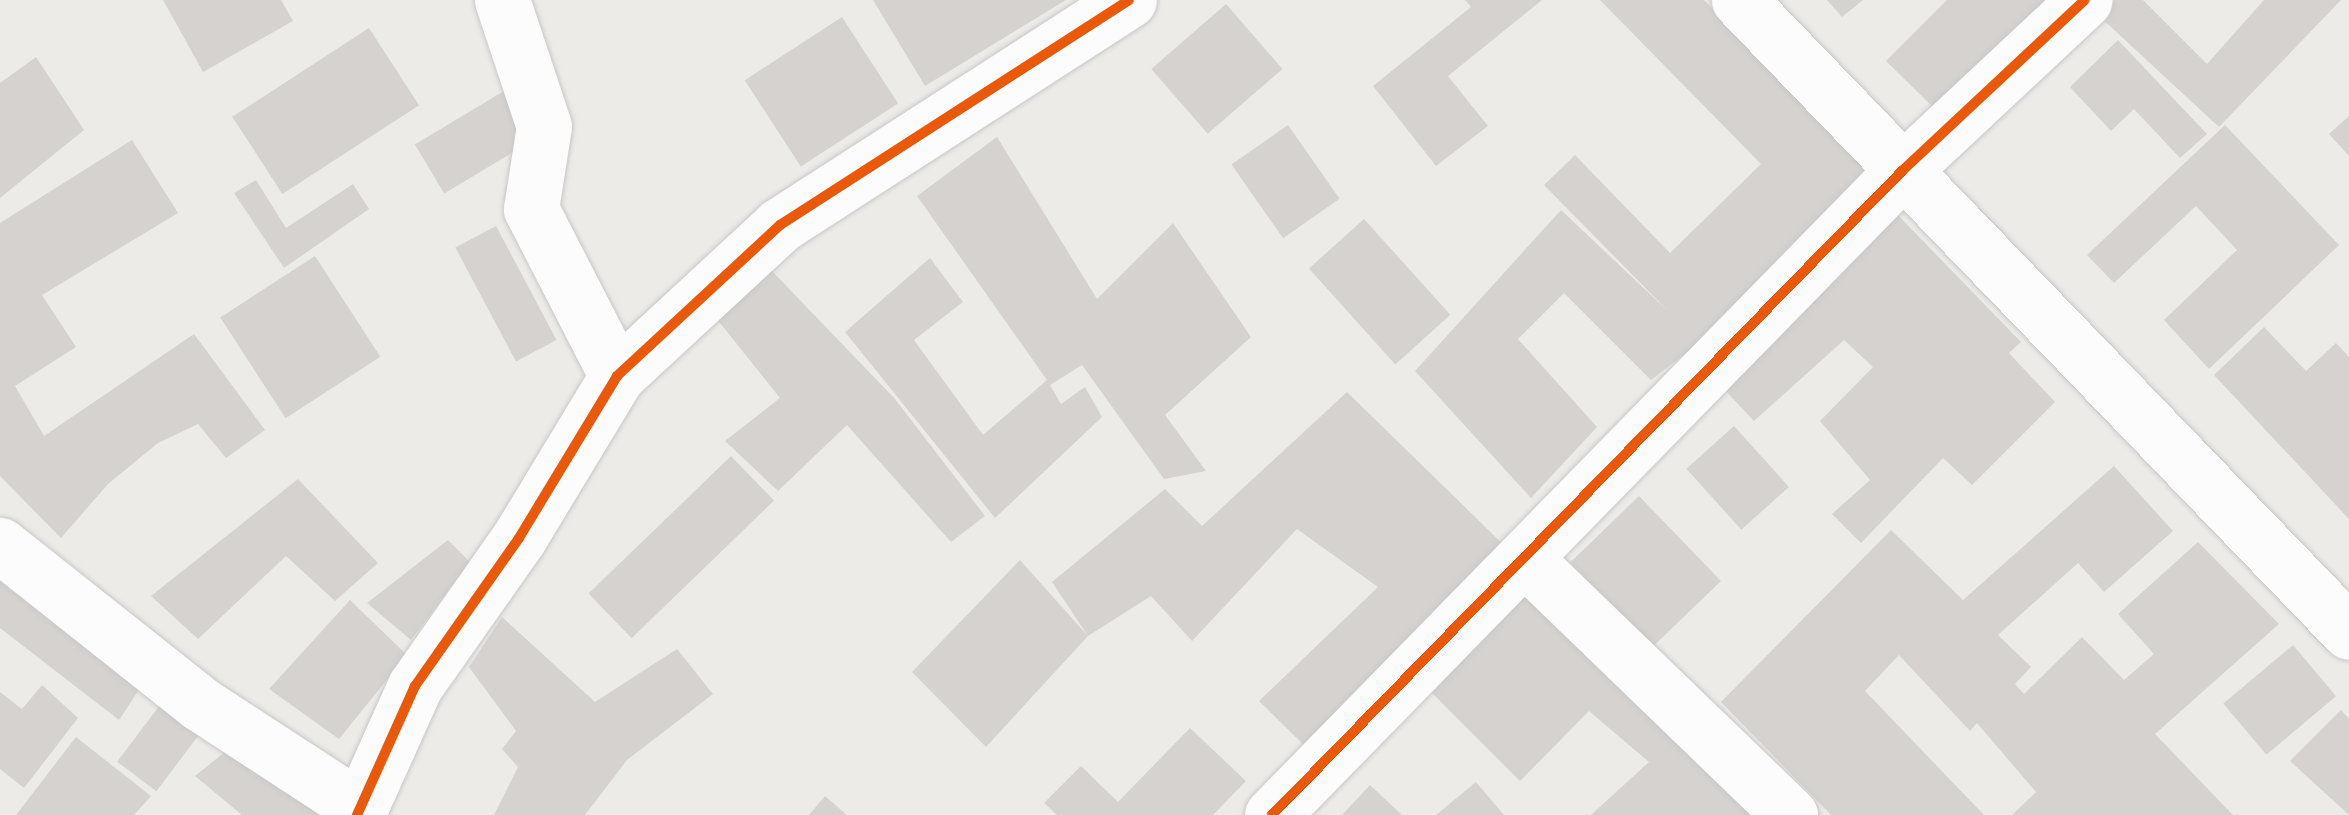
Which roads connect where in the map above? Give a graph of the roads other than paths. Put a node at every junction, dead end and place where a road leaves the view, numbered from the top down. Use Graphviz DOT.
graph roads {
  1 [pos="502,0"];
  2 [pos="1130,0"];
  3 [pos="1738,0"];
  4 [pos="2085,0"];
  5 [pos="1902,172"];
  6 [pos="617,376"];
  7 [pos="0,545"];
  8 [pos="1524,558"];
  9 [pos="2349,632"];
  10 [pos="358,812"];
  11 [pos="1272,815"];
  12 [pos="1790,815"];
  1 -- 6 [label="street"];
  2 -- 6 [label="street"];
  3 -- 5 [label="street"];
  4 -- 5 [label="street"];
  5 -- 8 [label="street"];
  5 -- 9 [label="street"];
  6 -- 10 [label="street"];
  7 -- 10 [label="street"];
  8 -- 11 [label="street"];
  8 -- 12 [label="street"];
}
